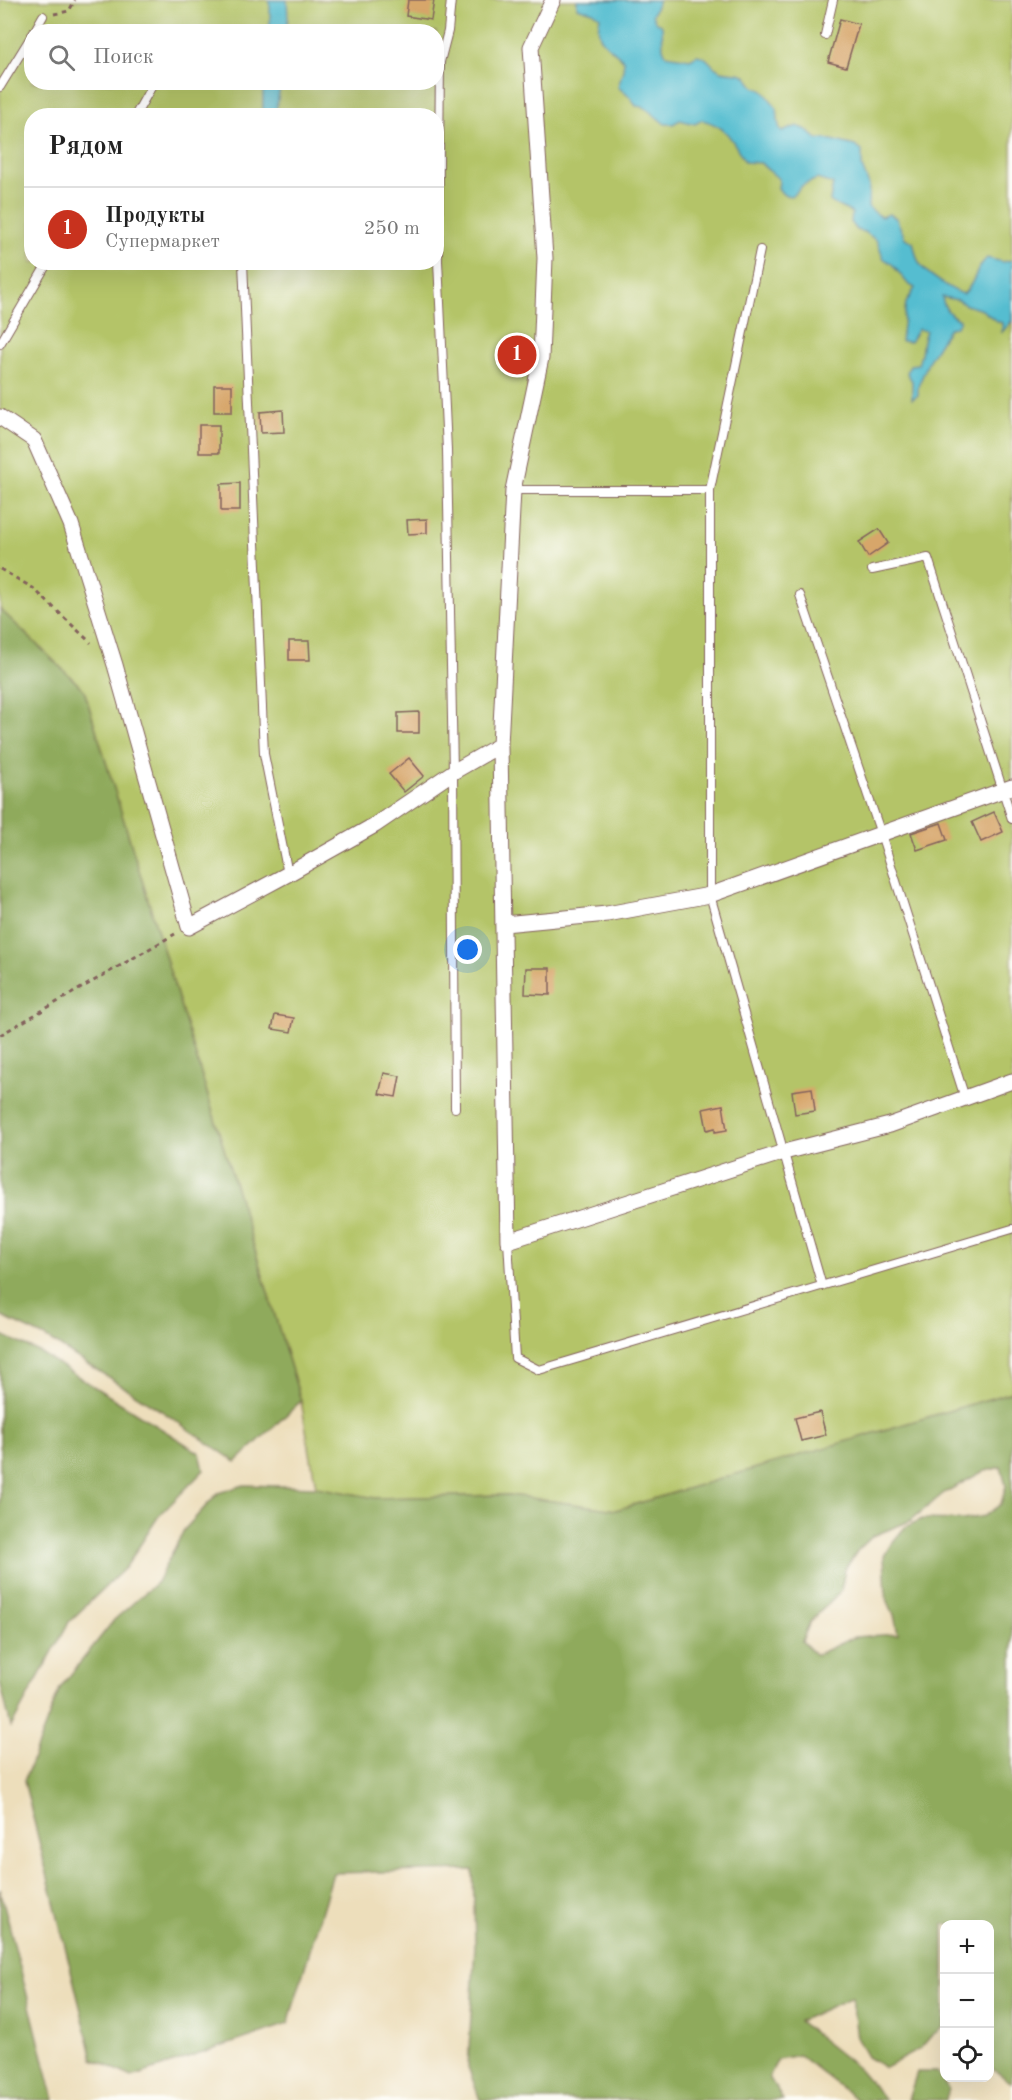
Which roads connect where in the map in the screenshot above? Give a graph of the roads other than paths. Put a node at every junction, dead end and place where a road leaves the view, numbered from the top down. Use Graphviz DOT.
graph roads {
  1 [pos="451,0"];
  2 [pos="552,0"];
  3 [pos="833,0"];
  4 [pos="43,16"];
  5 [pos="38,24"];
  6 [pos="825,35"];
  7 [pos="444,40"];
  8 [pos="24,48"];
  9 [pos="0,87"];
  10 [pos="150,90"];
  11 [pos="440,90"];
  12 [pos="139,108"];
  13 [pos="440,108"];
  14 [pos="760,250"];
  15 [pos="43,270"];
  16 [pos="243,270"];
  17 [pos="438,270"];
  18 [pos="0,344"];
  19 [pos="0,417"];
  20 [pos="513,490"];
  21 [pos="710,490"];
  22 [pos="872,570"];
  23 [pos="800,595"];
  24 [pos="500,745"];
  25 [pos="453,772"];
  26 [pos="1007,789"];
  27 [pos="1012,819"];
  28 [pos="881,834"];
  29 [pos="288,874"];
  30 [pos="710,895"];
  31 [pos="504,924"];
  32 [pos="1012,1081"];
  33 [pos="965,1098"];
  34 [pos="456,1107"];
  35 [pos="784,1152"];
  36 [pos="1012,1229"];
  37 [pos="508,1240"];
  38 [pos="822,1286"];
  1 -- 7 [label="lane"];
  2 -- 20 [label="street"];
  3 -- 6 [label="lane"];
  4 -- 5 [label="lane"];
  8 -- 9 [label="lane"];
  10 -- 12 [label="lane"];
  11 -- 13 [label="lane"];
  14 -- 21 [label="lane"];
  15 -- 18 [label="lane"];
  16 -- 29 [label="lane"];
  17 -- 25 [label="lane"];
  19 -- 29 [label="street"];
  20 -- 21 [label="lane"];
  20 -- 24 [label="street"];
  21 -- 30 [label="lane"];
  22 -- 26 [label="lane"];
  23 -- 28 [label="lane"];
  24 -- 25 [label="street"];
  24 -- 31 [label="street"];
  25 -- 29 [label="street"];
  25 -- 34 [label="lane"];
  26 -- 27 [label="lane"];
  26 -- 28 [label="street"];
  28 -- 30 [label="street"];
  28 -- 33 [label="lane"];
  30 -- 31 [label="street"];
  30 -- 35 [label="lane"];
  31 -- 37 [label="street"];
  32 -- 33 [label="street"];
  33 -- 35 [label="street"];
  35 -- 37 [label="street"];
  35 -- 38 [label="lane"];
  36 -- 38 [label="lane"];
  37 -- 38 [label="lane"];
}
